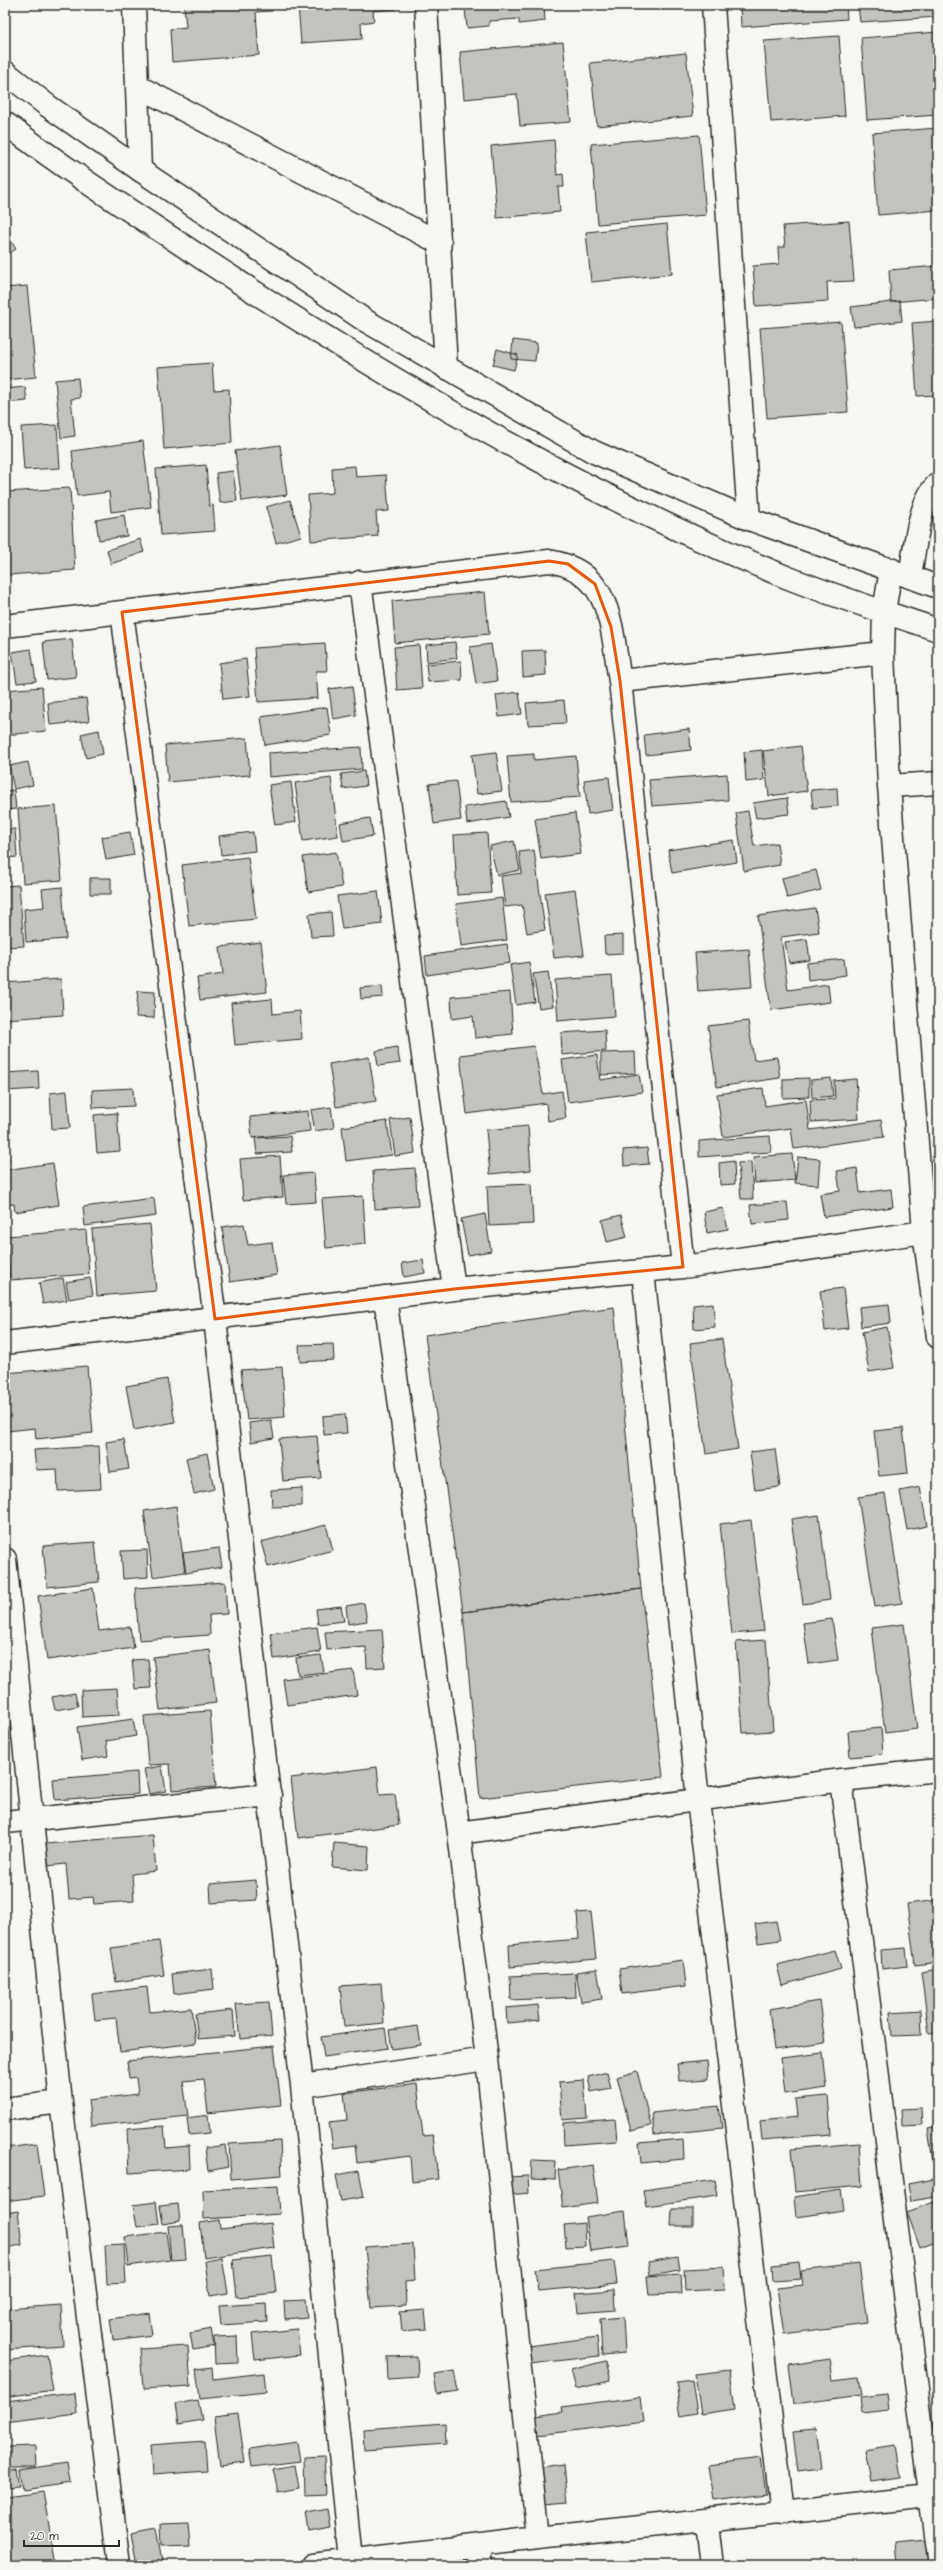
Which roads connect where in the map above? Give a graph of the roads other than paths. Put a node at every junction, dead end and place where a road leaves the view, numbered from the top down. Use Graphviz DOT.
graph roads {
  1 [pos="134,5"];
  2 [pos="426,5"];
  3 [pos="713,5"];
  4 [pos="5,72"];
  5 [pos="139,87"];
  6 [pos="5,123"];
  7 [pos="140,170"];
  8 [pos="440,242"];
  9 [pos="446,368"];
  10 [pos="938,484"];
  11 [pos="749,519"];
  12 [pos="901,573"];
  13 [pos="360,582"];
  14 [pos="938,587"];
  15 [pos="122,612"];
  16 [pos="884,612"];
  17 [pos="5,626"];
  18 [pos="938,630"];
  19 [pos="883,653"];
  20 [pos="620,681"];
  21 [pos="938,783"];
  22 [pos="890,786"];
  23 [pos="924,1232"];
  24 [pos="683,1267"];
  25 [pos="643,1271"];
  26 [pos="454,1289"];
  27 [pos="385,1297"];
  28 [pos="215,1319"];
  29 [pos="938,1337"];
  30 [pos="5,1343"];
  31 [pos="5,1559"];
  32 [pos="938,1770"];
  33 [pos="841,1780"];
  34 [pos="270,1795"];
  35 [pos="698,1800"];
  36 [pos="31,1819"];
  37 [pos="5,1822"];
  38 [pos="460,1833"];
  39 [pos="488,2059"];
  40 [pos="302,2086"];
  41 [pos="61,2102"];
  42 [pos="5,2109"];
  43 [pos="934,2496"];
  44 [pos="782,2513"];
  45 [pos="707,2522"];
  46 [pos="538,2538"];
  47 [pos="479,2555"];
  48 [pos="938,2558"];
  49 [pos="351,2560"];
  50 [pos="119,2565"];
  51 [pos="313,2565"];
  52 [pos="712,2565"];
  1 -- 5 [label="street"];
  2 -- 8 [label="street"];
  3 -- 11 [label="street"];
  4 -- 7 [label="street"];
  5 -- 7 [label="street"];
  5 -- 8 [label="street"];
  6 -- 16 [label="street"];
  7 -- 9 [label="street"];
  8 -- 9 [label="street"];
  9 -- 11 [label="street"];
  10 -- 12 [label="street"];
  11 -- 12 [label="street"];
  12 -- 14 [label="street"];
  12 -- 16 [label="street"];
  13 -- 15 [label="street"];
  13 -- 20 [label="street"];
  13 -- 26 [label="street"];
  15 -- 17 [label="street"];
  15 -- 28 [label="street"];
  16 -- 18 [label="street"];
  16 -- 19 [label="street"];
  19 -- 20 [label="street"];
  19 -- 22 [label="street"];
  20 -- 24 [label="street"];
  21 -- 22 [label="street"];
  22 -- 23 [label="street"];
  23 -- 24 [label="street"];
  23 -- 29 [label="street"];
  24 -- 25 [label="street"];
  25 -- 26 [label="street"];
  25 -- 35 [label="street"];
  26 -- 27 [label="street"];
  27 -- 28 [label="street"];
  27 -- 38 [label="street"];
  28 -- 30 [label="street"];
  28 -- 34 [label="street"];
  31 -- 36 [label="street"];
  32 -- 33 [label="street"];
  33 -- 35 [label="street"];
  33 -- 43 [label="street"];
  34 -- 36 [label="street"];
  34 -- 40 [label="street"];
  35 -- 38 [label="street"];
  35 -- 44 [label="street"];
  36 -- 37 [label="street"];
  36 -- 41 [label="street"];
  38 -- 39 [label="street"];
  39 -- 40 [label="street"];
  39 -- 46 [label="street"];
  40 -- 49 [label="street"];
  41 -- 42 [label="street"];
  41 -- 50 [label="street"];
  43 -- 44 [label="street"];
  43 -- 48 [label="street"];
  44 -- 45 [label="street"];
  45 -- 46 [label="street"];
  45 -- 52 [label="street"];
  46 -- 47 [label="street"];
  47 -- 49 [label="street"];
  49 -- 51 [label="street"];
}
